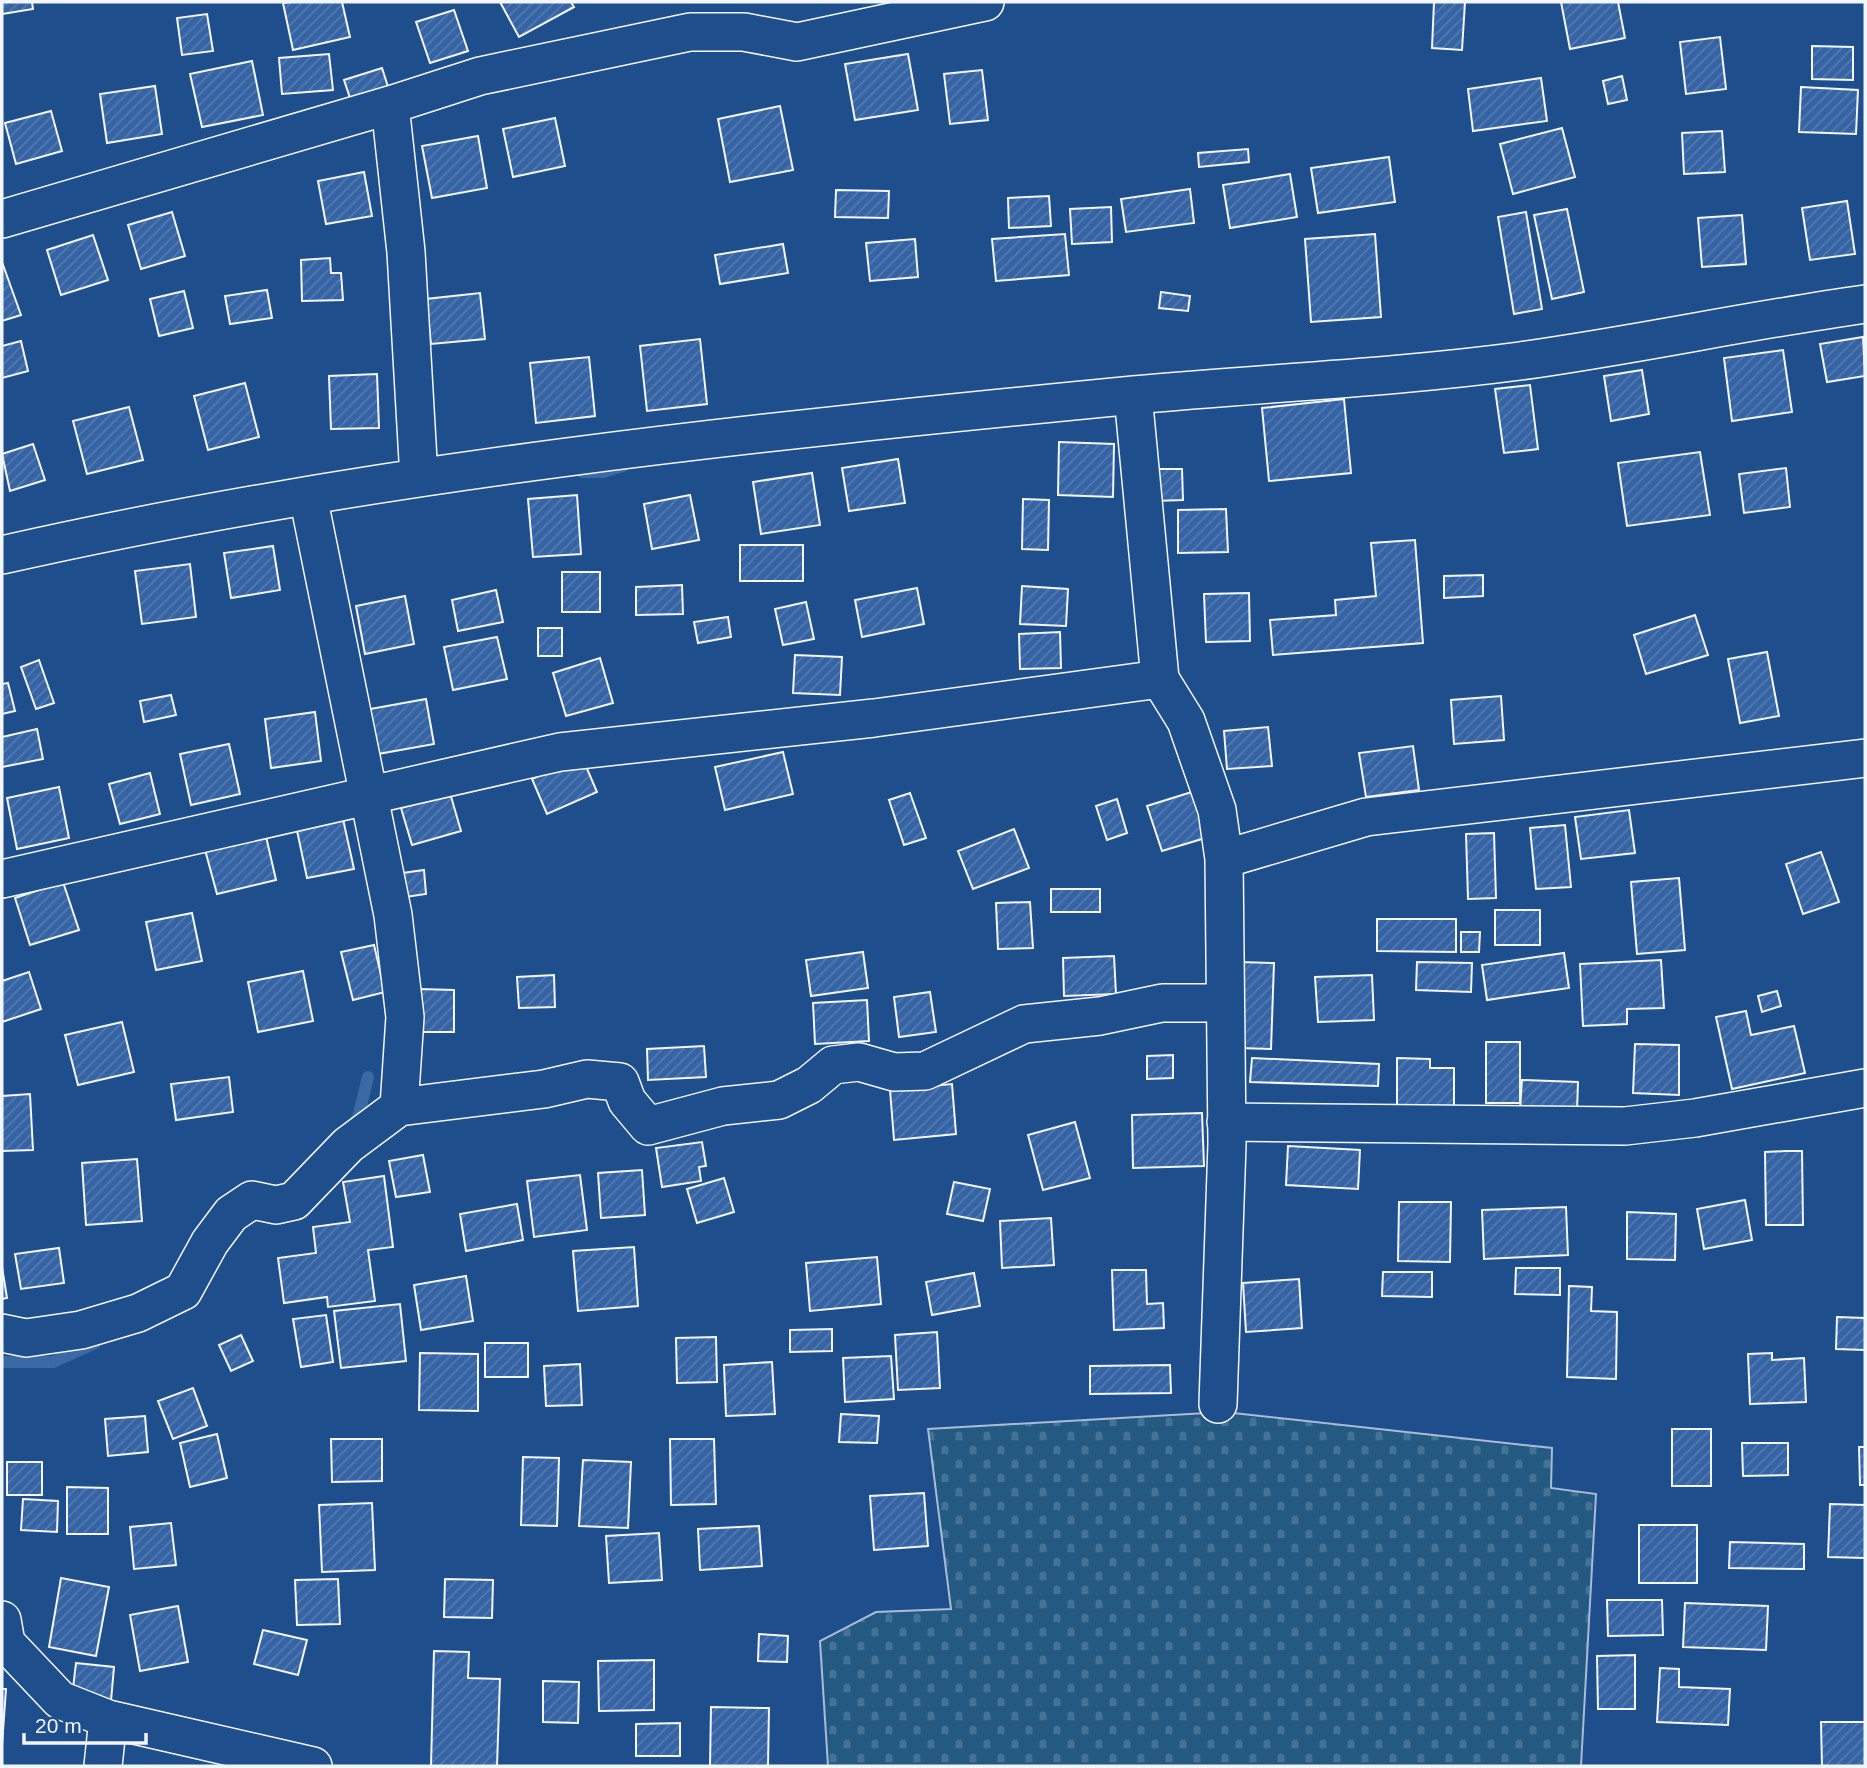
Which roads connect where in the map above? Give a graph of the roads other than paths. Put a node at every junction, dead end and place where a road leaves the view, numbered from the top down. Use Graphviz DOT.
graph roads {
  1 [pos="985,2"];
  2 [pos="390,105"];
  3 [pos="2,219"];
  4 [pos="1865,304"];
  5 [pos="1133,395"];
  6 [pos="419,478"];
  7 [pos="308,496"];
  8 [pos="2,555"];
  9 [pos="1160,679"];
  10 [pos="1865,758"];
  11 [pos="368,794"];
  12 [pos="1224,859"];
  13 [pos="2,879"];
  14 [pos="1224,1003"];
  15 [pos="1865,1088"];
  16 [pos="399,1107"];
  17 [pos="1226,1122"];
  18 [pos="2,1333"];
  19 [pos="1218,1404"];
  20 [pos="2,1620"];
  21 [pos="108,1719"];
  22 [pos="103,1766"];
  23 [pos="313,1766"];
  1 -- 2 [label="street"];
  2 -- 3 [label="street"];
  2 -- 6 [label="street"];
  4 -- 5 [label="street"];
  5 -- 6 [label="street"];
  5 -- 9 [label="street"];
  6 -- 7 [label="street"];
  7 -- 8 [label="street"];
  7 -- 11 [label="street"];
  9 -- 11 [label="street"];
  9 -- 12 [label="street"];
  10 -- 12 [label="street"];
  11 -- 13 [label="street"];
  11 -- 16 [label="street"];
  12 -- 14 [label="street"];
  14 -- 16 [label="street"];
  14 -- 17 [label="street"];
  15 -- 17 [label="street"];
  16 -- 18 [label="street"];
  17 -- 19 [label="street"];
  20 -- 21 [label="street"];
  21 -- 22 [label="street"];
  21 -- 23 [label="street"];
}
